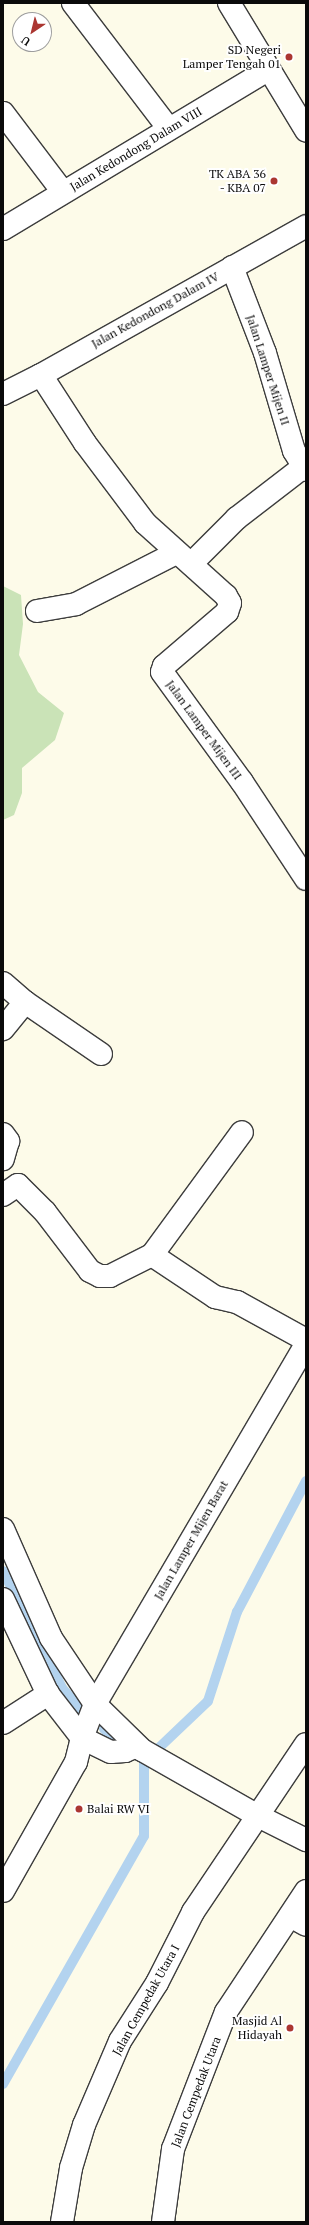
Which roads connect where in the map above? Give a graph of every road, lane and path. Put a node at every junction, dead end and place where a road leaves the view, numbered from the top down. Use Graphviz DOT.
graph roads {
  1 [pos="73,3"];
  2 [pos="229,3"];
  3 [pos="269,68"];
  4 [pos="3,113"];
  5 [pos="169,129"];
  6 [pos="306,130"];
  7 [pos="63,192"];
  8 [pos="306,226"];
  9 [pos="3,229"];
  10 [pos="232,267"];
  11 [pos="41,375"];
  12 [pos="3,394"];
  13 [pos="304,469"];
  14 [pos="184,559"];
  15 [pos="37,611"];
  16 [pos="306,879"];
  17 [pos="3,983"];
  18 [pos="25,1002"];
  19 [pos="3,1029"];
  20 [pos="101,1054"];
  21 [pos="242,1132"];
  22 [pos="3,1134"];
  23 [pos="3,1159"];
  24 [pos="8,1183"];
  25 [pos="152,1255"];
  26 [pos="306,1340"];
  27 [pos="306,1344"];
  28 [pos="3,1529"];
  29 [pos="3,1599"];
  30 [pos="48,1694"];
  31 [pos="96,1704"];
  32 [pos="3,1723"];
  33 [pos="82,1738"];
  34 [pos="306,1744"];
  35 [pos="140,1748"];
  36 [pos="258,1816"];
  37 [pos="306,1840"];
  38 [pos="306,1891"];
  39 [pos="3,1892"];
  40 [pos="298,1920"];
  41 [pos="62,2222"];
  42 [pos="163,2222"];
  1 -- 5 [label="street"];
  2 -- 3 [label="street"];
  3 -- 5 [label="street, Jalan Kedondong Dalam VIII"];
  3 -- 6 [label="street"];
  4 -- 7 [label="street"];
  5 -- 7 [label="street, Jalan Kedondong Dalam VIII"];
  7 -- 9 [label="street, Jalan Kedondong Dalam VIII"];
  8 -- 10 [label="street, Jalan Kedondong Dalam IV"];
  10 -- 11 [label="street, Jalan Kedondong Dalam IV"];
  10 -- 13 [label="street, Jalan Lamper Mijen II"];
  11 -- 12 [label="street, Jalan Kedondong Dalam IV"];
  11 -- 14 [label="street, Jalan Lamper Mijen III"];
  13 -- 14 [label="street"];
  14 -- 15 [label="street"];
  14 -- 16 [label="street, Jalan Lamper Mijen III"];
  17 -- 18 [label="street"];
  18 -- 19 [label="street"];
  18 -- 20 [label="street"];
  21 -- 25 [label="street"];
  22 -- 23 [label="street"];
  24 -- 25 [label="street"];
  25 -- 26 [label="street"];
  27 -- 31 [label="street, Jalan Lamper Mijen Barat"];
  28 -- 31 [label="street"];
  29 -- 30 [label="street"];
  30 -- 32 [label="street"];
  30 -- 33 [label="street"];
  31 -- 33 [label="street, Jalan Lamper Mijen Barat"];
  31 -- 35 [label="street"];
  33 -- 35 [label="street"];
  33 -- 39 [label="street, Jalan Lamper Mijen Barat"];
  34 -- 36 [label="street, Jalan Cempedak Utara I"];
  35 -- 36 [label="street"];
  36 -- 37 [label="street"];
  36 -- 41 [label="street, Jalan Cempedak Utara I"];
  38 -- 40 [label="street, Jalan Cempedak Utara"];
  40 -- 42 [label="street, Jalan Cempedak Utara"];
}
